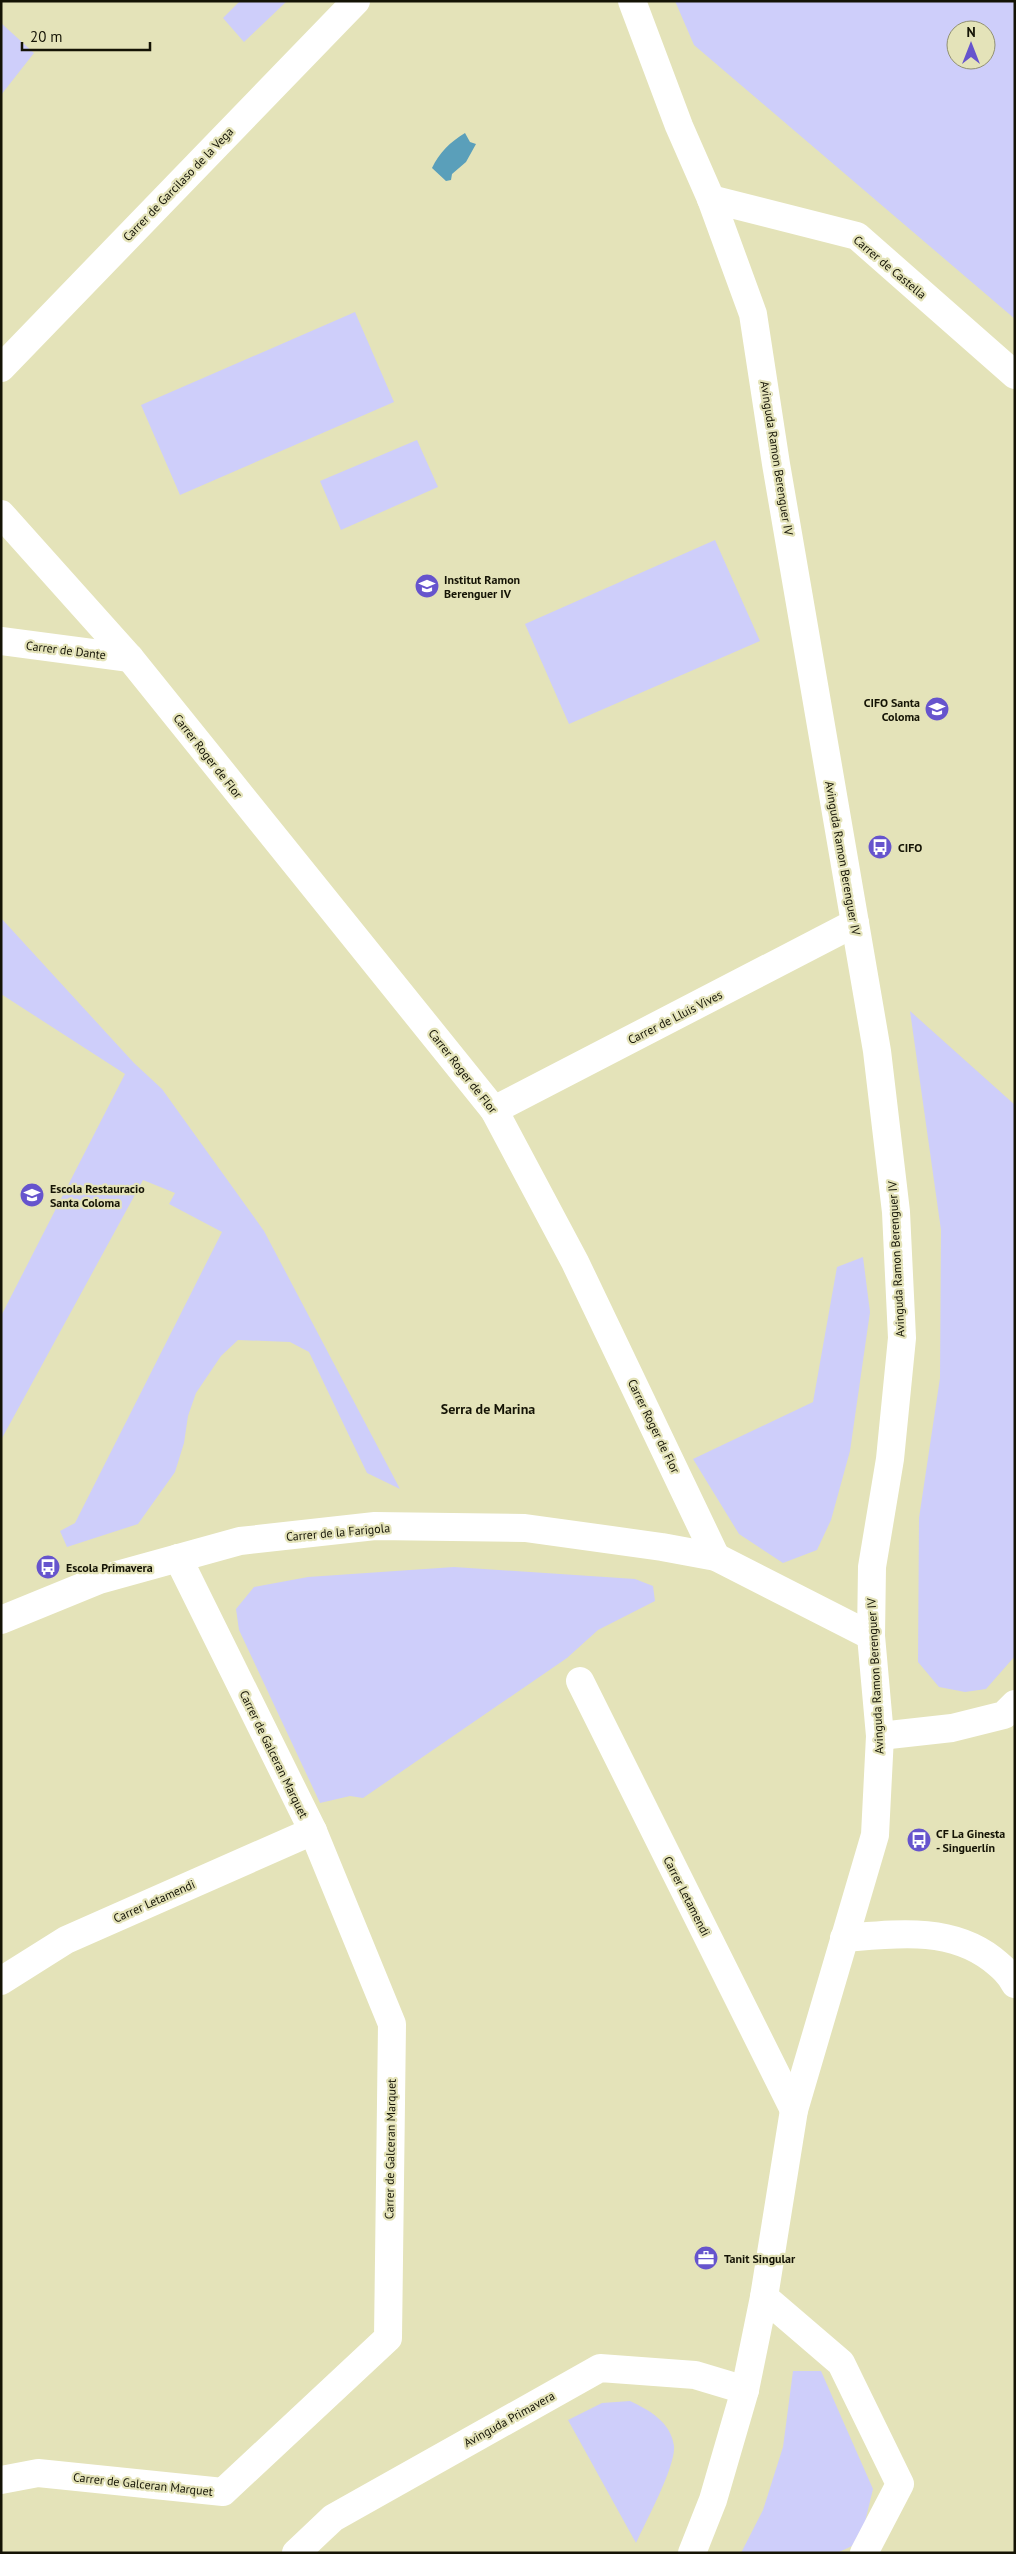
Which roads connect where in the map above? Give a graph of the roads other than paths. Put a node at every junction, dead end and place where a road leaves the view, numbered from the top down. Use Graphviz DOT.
graph roads {
  1 [pos="356,1"];
  2 [pos="632,1"];
  3 [pos="711,199"];
  4 [pos="1,368"];
  5 [pos="1015,376"];
  6 [pos="1,514"];
  7 [pos="1,641"];
  8 [pos="130,658"];
  9 [pos="855,924"];
  10 [pos="494,1110"];
  11 [pos="716,1557"];
  12 [pos="178,1558"];
  13 [pos="1,1620"];
  14 [pos="871,1636"];
  15 [pos="580,1681"];
  16 [pos="1015,1704"];
  17 [pos="880,1736"];
  18 [pos="313,1831"];
  19 [pos="844,1938"];
  20 [pos="1,1981"];
  21 [pos="1015,1984"];
  22 [pos="794,2110"];
  23 [pos="764,2296"];
  24 [pos="745,2390"];
  25 [pos="1,2480"];
  26 [pos="296,2553"];
  27 [pos="692,2553"];
  28 [pos="864,2553"];
  1 -- 4 [label="street, Carrer de Garcilaso de la Vega"];
  2 -- 3 [label="street, Avinguda Ramon Berenguer IV"];
  3 -- 5 [label="street, Carrer de Castella"];
  3 -- 9 [label="street, Avinguda Ramon Berenguer IV"];
  6 -- 8 [label="street, Carrer Roger de Flor"];
  7 -- 8 [label="street, Carrer de Dante"];
  8 -- 10 [label="street, Carrer Roger de Flor"];
  9 -- 10 [label="street, Carrer de Lluis Vives"];
  9 -- 14 [label="street, Avinguda Ramon Berenguer IV"];
  10 -- 11 [label="street, Carrer Roger de Flor"];
  11 -- 12 [label="street, Carrer de la Farigola"];
  11 -- 14 [label="street"];
  12 -- 13 [label="street, Carrer de la Farigola"];
  12 -- 18 [label="street, Carrer de Galceran Marquet"];
  14 -- 17 [label="street, Avinguda Ramon Berenguer IV"];
  15 -- 22 [label="street, Carrer Letamendi"];
  16 -- 17 [label="street"];
  17 -- 19 [label="street, Avinguda Ramon Berenguer IV"];
  18 -- 20 [label="street, Carrer Letamendi"];
  18 -- 25 [label="street, Carrer de Galceran Marquet"];
  19 -- 21 [label="street"];
  19 -- 22 [label="street, Avinguda Ramon Berenguer IV"];
  22 -- 23 [label="street, Avinguda Ramon Berenguer IV"];
  23 -- 24 [label="street, Avinguda Ramon Berenguer IV"];
  23 -- 28 [label="street"];
  24 -- 26 [label="street, Avinguda Primavera"];
  24 -- 27 [label="street, Avinguda Ramon Berenguer IV"];
}
